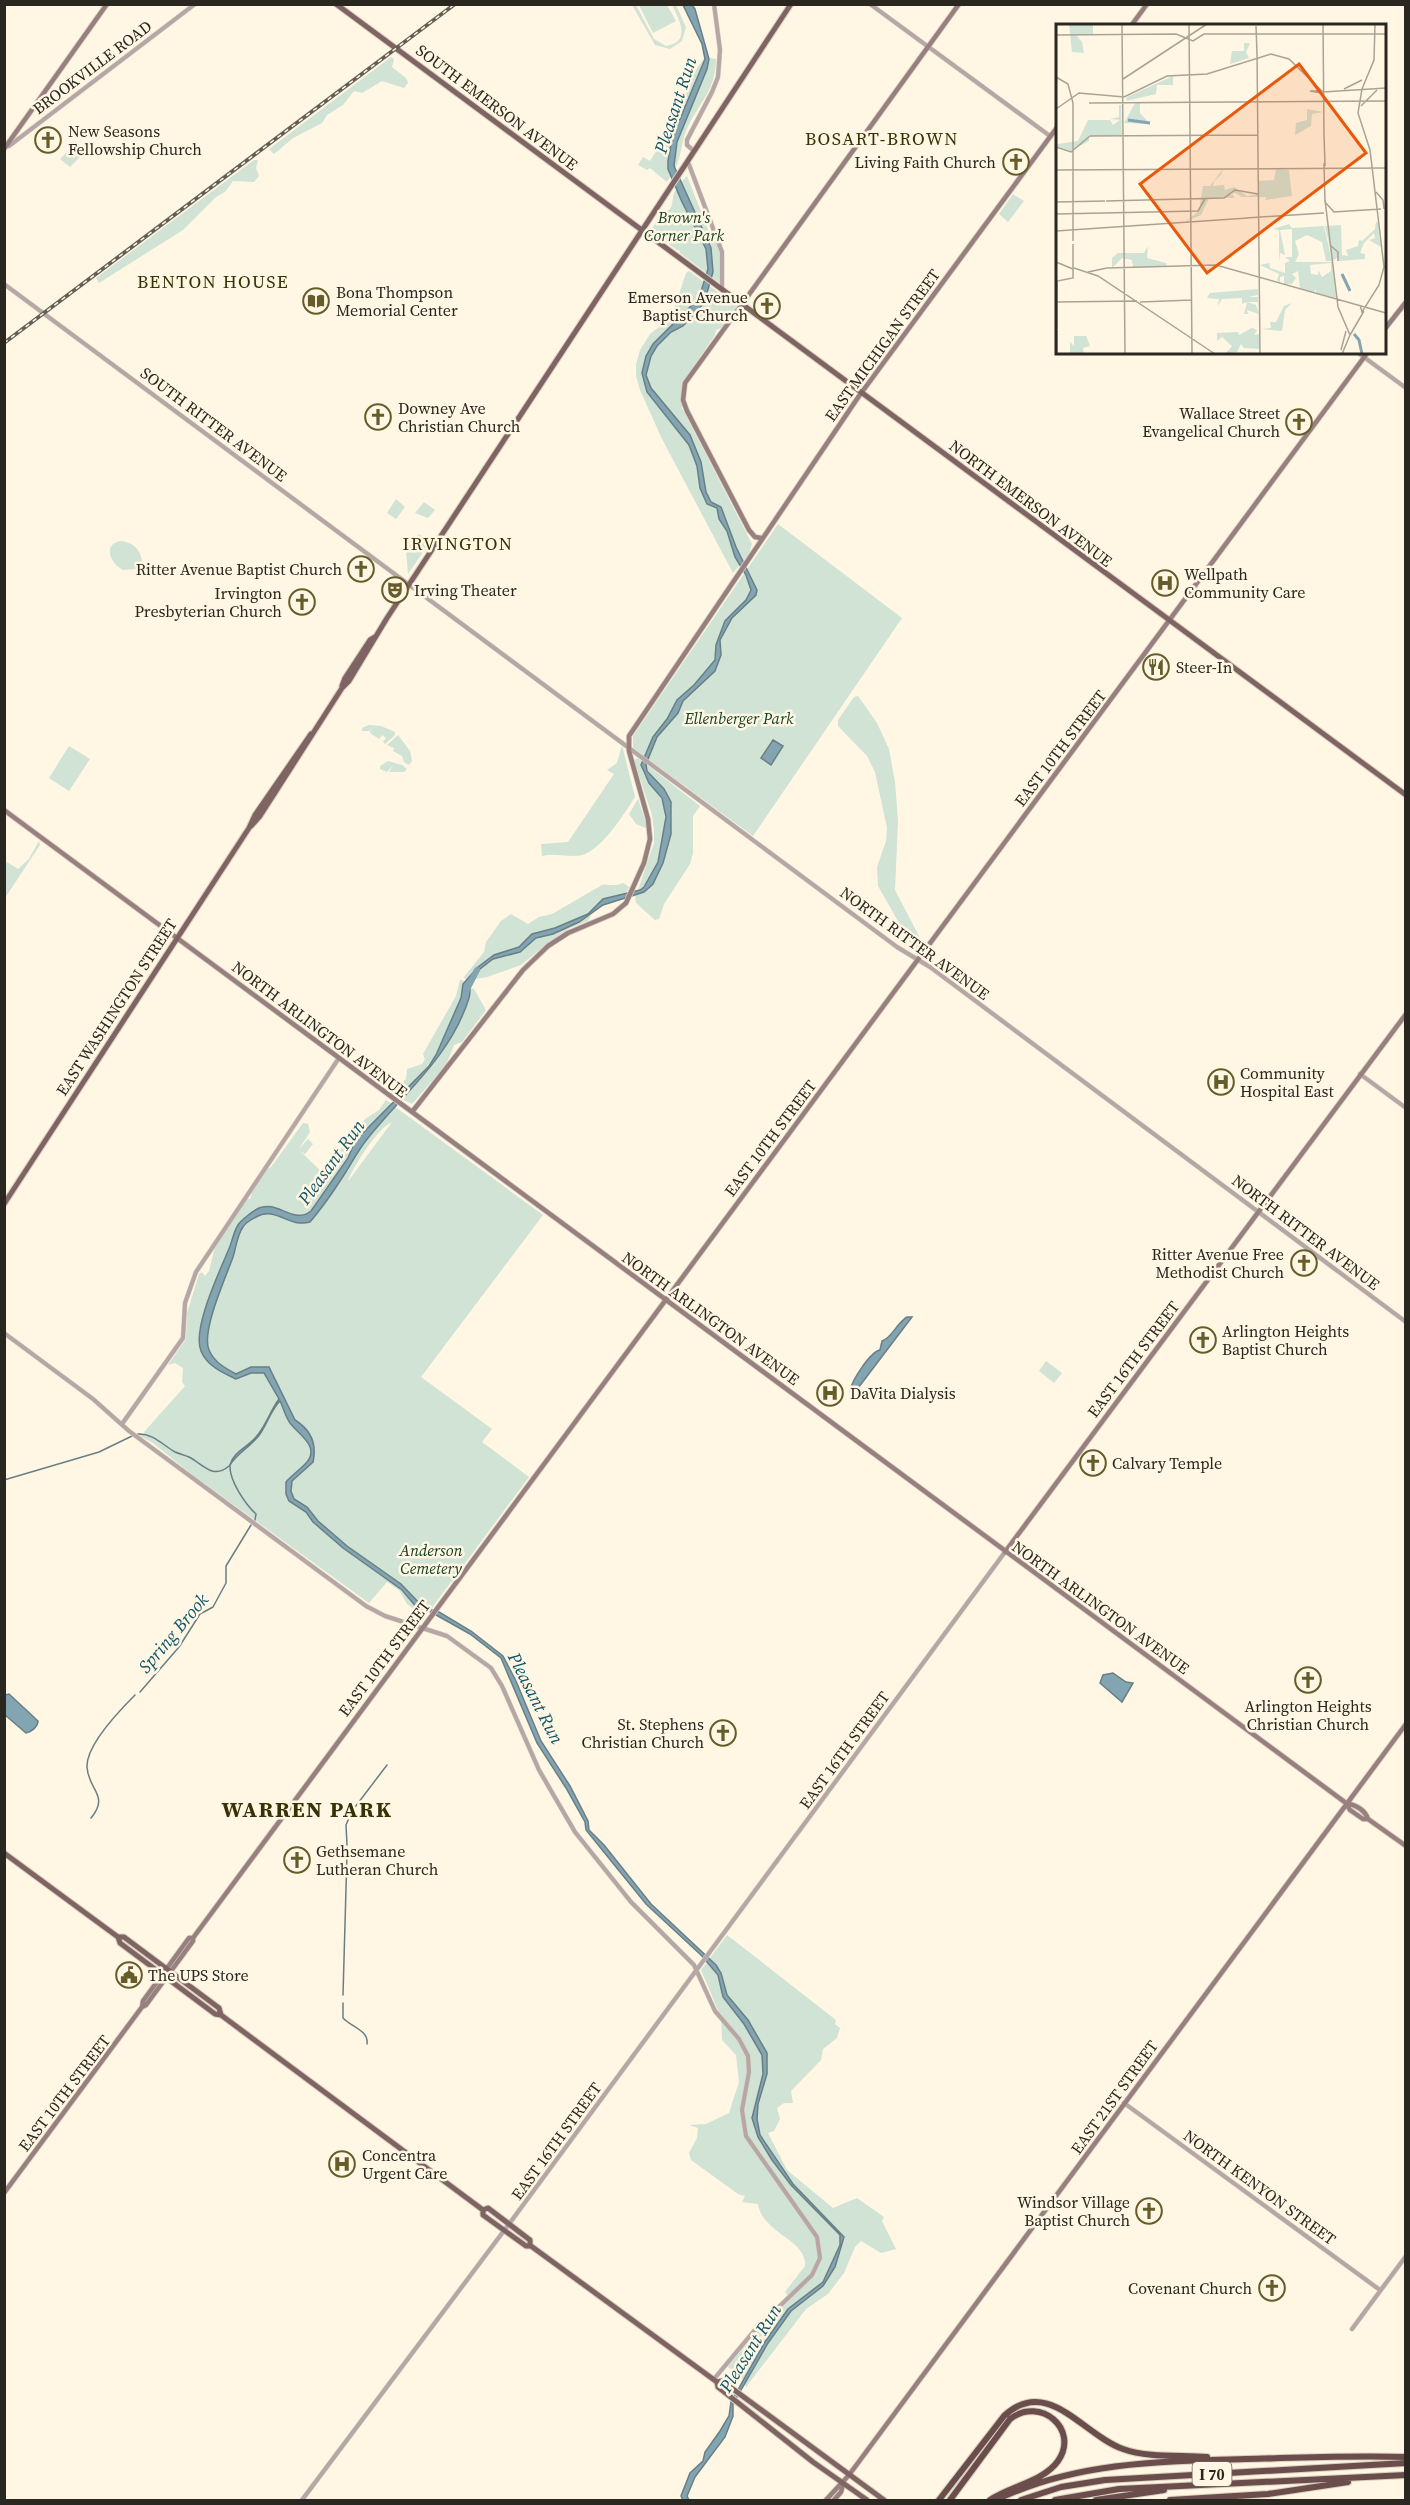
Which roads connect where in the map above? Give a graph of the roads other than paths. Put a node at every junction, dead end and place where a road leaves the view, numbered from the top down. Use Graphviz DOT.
graph roads {
  1 [pos="107,4"];
  2 [pos="195,4"];
  3 [pos="336,4"];
  4 [pos="714,4"];
  5 [pos="791,4"];
  6 [pos="870,4"];
  7 [pos="959,4"];
  8 [pos="1147,4"];
  9 [pos="1132,24"];
  10 [pos="928,47"];
  11 [pos="1056,132"];
  12 [pos="1050,136"];
  13 [pos="7,148"];
  14 [pos="694,151"];
  15 [pos="687,161"];
  16 [pos="642,231"];
  17 [pos="4,284"];
  18 [pos="722,290"];
  19 [pos="1406,302"];
  20 [pos="742,304"];
  21 [pos="1386,327"];
  22 [pos="1359,354"];
  23 [pos="1367,354"];
  24 [pos="1364,358"];
  25 [pos="1406,388"];
  26 [pos="861,393"];
  27 [pos="761,538"];
  28 [pos="410,584"];
  29 [pos="1169,620"];
  30 [pos="628,747"];
  31 [pos="1406,795"];
  32 [pos="4,810"];
  33 [pos="177,938"];
  34 [pos="918,959"];
  35 [pos="1406,1014"];
  36 [pos="339,1058"];
  37 [pos="1360,1074"];
  38 [pos="1406,1108"];
  39 [pos="412,1112"];
  40 [pos="4,1204"];
  41 [pos="1259,1211"];
  42 [pos="665,1299"];
  43 [pos="1406,1322"];
  44 [pos="4,1333"];
  45 [pos="122,1424"];
  46 [pos="1005,1552"];
  47 [pos="422,1628"];
  48 [pos="1406,1724"];
  49 [pos="1346,1803"];
  50 [pos="1406,1846"];
  51 [pos="4,1853"];
  52 [pos="118,1936"];
  53 [pos="169,1970"];
  54 [pos="697,1970"];
  55 [pos="164,1976"];
  56 [pos="221,2015"];
  57 [pos="1124,2103"];
  58 [pos="4,2193"];
  59 [pos="483,2210"];
  60 [pos="509,2224"];
  61 [pos="504,2231"];
  62 [pos="530,2245"];
  63 [pos="1406,2256"];
  64 [pos="1380,2290"];
  65 [pos="1352,2328"];
  66 [pos="715,2381"];
  67 [pos="1406,2457"];
  68 [pos="1234,2460"];
  69 [pos="1406,2463"];
  70 [pos="849,2475"];
  71 [pos="1406,2475"];
  72 [pos="1372,2477"];
  73 [pos="843,2484"];
  74 [pos="1184,2486"];
  75 [pos="302,2500"];
  76 [pos="826,2500"];
  77 [pos="834,2500"];
  78 [pos="867,2500"];
  79 [pos="884,2500"];
  80 [pos="939,2500"];
  81 [pos="950,2500"];
  82 [pos="990,2500"];
  83 [pos="996,2500"];
  84 [pos="1021,2500"];
  85 [pos="1055,2500"];
  86 [pos="1096,2500"];
  87 [pos="1170,2500"];
  1 -- 13 [label="main road"];
  2 -- 13 [label="street, BROOKVILLE ROAD"];
  3 -- 16 [label="main road, SOUTH EMERSON AVENUE"];
  4 -- 14 [label="street"];
  5 -- 14 [label="main road, EAST WASHINGTON STREET"];
  6 -- 10 [label="street"];
  7 -- 10 [label="main road"];
  8 -- 9 [label="main road"];
  10 -- 12 [label="street"];
  10 -- 20 [label="main road"];
  11 -- 12 [label="main road, EAST MICHIGAN STREET"];
  12 -- 26 [label="main road, EAST MICHIGAN STREET"];
  14 -- 15 [label="main road, EAST WASHINGTON STREET"];
  15 -- 16 [label="main road, EAST WASHINGTON STREET"];
  15 -- 18 [label="street"];
  16 -- 18 [label="main road, NORTH EMERSON AVENUE"];
  16 -- 28 [label="main road, EAST WASHINGTON STREET"];
  17 -- 28 [label="street, SOUTH RITTER AVENUE"];
  18 -- 20 [label="main road, NORTH EMERSON AVENUE"];
  19 -- 21 [label="main road"];
  20 -- 26 [label="main road, NORTH EMERSON AVENUE"];
  20 -- 27 [label="main road"];
  22 -- 24 [label="street"];
  23 -- 24 [label="main road, EAST 10TH STREET"];
  24 -- 25 [label="street"];
  24 -- 29 [label="main road, EAST 10TH STREET"];
  26 -- 27 [label="main road, EAST MICHIGAN STREET"];
  26 -- 29 [label="main road, NORTH EMERSON AVENUE"];
  27 -- 30 [label="main road, EAST MICHIGAN STREET"];
  28 -- 30 [label="street, NORTH RITTER AVENUE"];
  28 -- 33 [label="main road, EAST WASHINGTON STREET"];
  29 -- 31 [label="main road, NORTH EMERSON AVENUE"];
  29 -- 34 [label="main road, EAST 10TH STREET"];
  30 -- 34 [label="street, NORTH RITTER AVENUE"];
  30 -- 39 [label="main road"];
  32 -- 33 [label="main road, NORTH ARLINGTON AVENUE"];
  33 -- 36 [label="main road, NORTH ARLINGTON AVENUE"];
  33 -- 40 [label="main road, EAST WASHINGTON STREET"];
  34 -- 41 [label="street, NORTH RITTER AVENUE"];
  34 -- 42 [label="main road, EAST 10TH STREET"];
  35 -- 37 [label="main road, EAST 16TH STREET"];
  36 -- 39 [label="main road, NORTH ARLINGTON AVENUE"];
  36 -- 45 [label="street"];
  37 -- 38 [label="street"];
  37 -- 41 [label="main road, EAST 16TH STREET"];
  39 -- 42 [label="main road, NORTH ARLINGTON AVENUE"];
  41 -- 43 [label="street, NORTH RITTER AVENUE"];
  41 -- 46 [label="main road, EAST 16TH STREET"];
  42 -- 46 [label="main road, NORTH ARLINGTON AVENUE"];
  42 -- 47 [label="main road, EAST 10TH STREET"];
  44 -- 45 [label="street"];
  45 -- 47 [label="street"];
  46 -- 49 [label="main road, NORTH ARLINGTON AVENUE"];
  46 -- 54 [label="street, EAST 16TH STREET"];
  47 -- 53 [label="main road, EAST 10TH STREET"];
  47 -- 54 [label="street"];
  48 -- 49 [label="main road, EAST 21ST STREET"];
  49 -- 50 [label="main road, NORTH ARLINGTON AVENUE"];
  49 -- 57 [label="main road, EAST 21ST STREET"];
  51 -- 52 [label="main road"];
  52 -- 53 [label="main road"];
  52 -- 55 [label="main road"];
  53 -- 55 [label="main road, EAST 10TH STREET"];
  53 -- 56 [label="main road"];
  54 -- 60 [label="street, EAST 16TH STREET"];
  54 -- 66 [label="street"];
  55 -- 56 [label="main road"];
  55 -- 58 [label="main road, EAST 10TH STREET"];
  56 -- 59 [label="main road"];
  57 -- 64 [label="street, NORTH KENYON STREET"];
  57 -- 70 [label="main road, EAST 21ST STREET"];
  59 -- 60 [label="main road"];
  59 -- 61 [label="main road"];
  60 -- 61 [label="street, EAST 16TH STREET"];
  60 -- 62 [label="main road"];
  61 -- 62 [label="main road"];
  61 -- 75 [label="street, EAST 16TH STREET"];
  62 -- 66 [label="main road"];
  63 -- 64 [label="street"];
  64 -- 65 [label="street"];
  66 -- 70 [label="main road"];
  66 -- 73 [label="main road"];
  67 -- 68 [label="highway"];
  68 -- 80 [label="highway"];
  68 -- 83 [label="highway"];
  69 -- 84 [label="highway, I 70"];
  70 -- 73 [label="main road, EAST 21ST STREET"];
  70 -- 79 [label="main road"];
  71 -- 72 [label="highway, I 70"];
  72 -- 74 [label="highway, I 70"];
  72 -- 87 [label="highway"];
  73 -- 76 [label="main road, EAST 21ST STREET"];
  73 -- 77 [label="main road, EAST 21ST STREET"];
  73 -- 78 [label="main road"];
  74 -- 85 [label="highway, I 70"];
  74 -- 86 [label="highway"];
  81 -- 82 [label="highway"];
}
